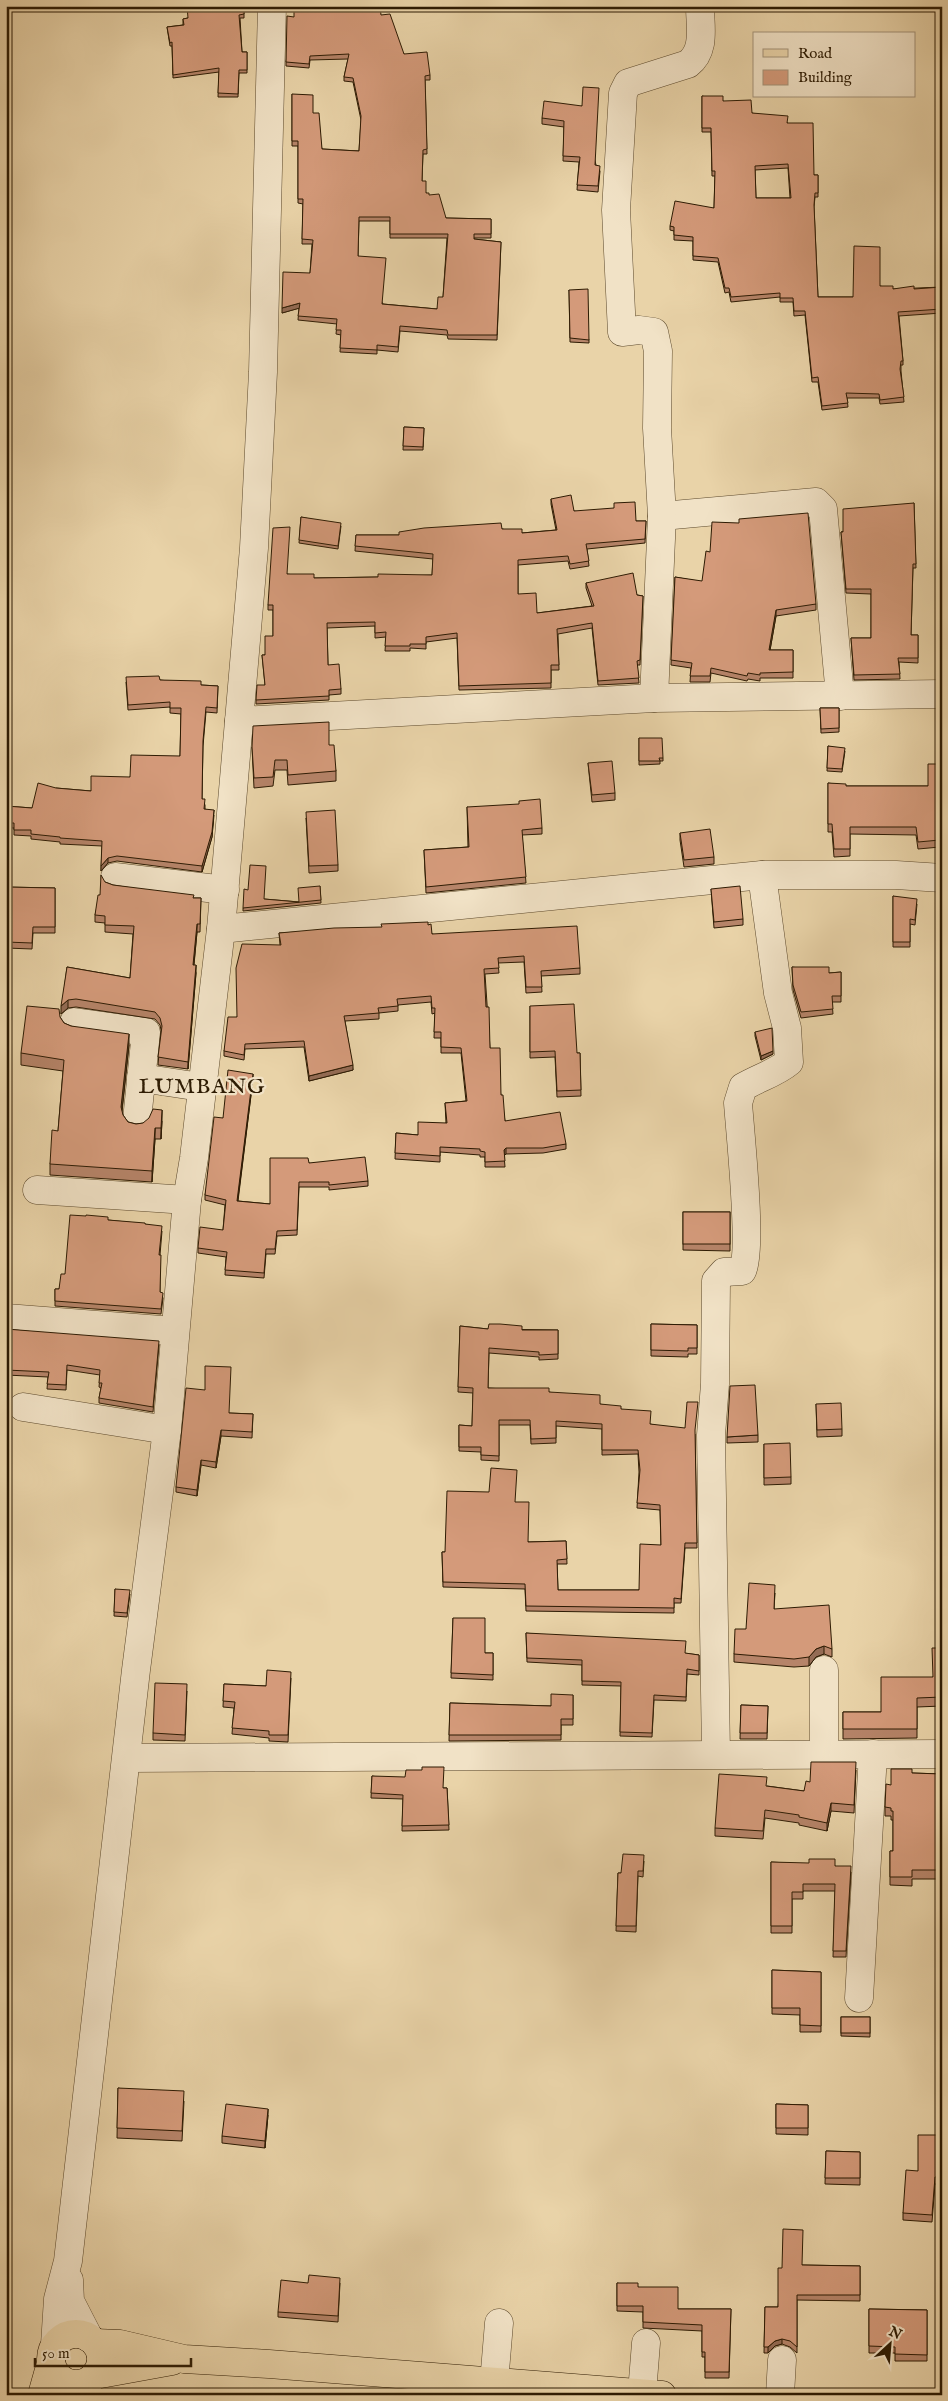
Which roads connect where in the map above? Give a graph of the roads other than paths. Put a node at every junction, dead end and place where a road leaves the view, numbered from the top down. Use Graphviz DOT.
graph roads {
  1 [pos="272,6"];
  2 [pos="700,6"];
  3 [pos="662,516"];
  4 [pos="942,694"];
  5 [pos="840,696"];
  6 [pos="654,698"];
  7 [pos="239,720"];
  8 [pos="762,875"];
  9 [pos="115,877"];
  10 [pos="942,878"];
  11 [pos="224,890"];
  12 [pos="221,929"];
  13 [pos="74,1022"];
  14 [pos="141,1078"];
  15 [pos="201,1087"];
  16 [pos="137,1120"];
  17 [pos="37,1190"];
  18 [pos="187,1200"];
  19 [pos="6,1318"];
  20 [pos="174,1331"];
  21 [pos="23,1408"];
  22 [pos="167,1430"];
  23 [pos="824,1670"];
  24 [pos="716,1754"];
  25 [pos="824,1754"];
  26 [pos="873,1754"];
  27 [pos="942,1754"];
  28 [pos="127,1758"];
  29 [pos="859,1998"];
  30 [pos="68,2260"];
  31 [pos="499,2322"];
  32 [pos="92,2340"];
  33 [pos="646,2343"];
  34 [pos="53,2354"];
  35 [pos="184,2359"];
  36 [pos="782,2360"];
  37 [pos="494,2383"];
  38 [pos="85,2384"];
  39 [pos="652,2394"];
  40 [pos="42,2395"];
  41 [pos="780,2395"];
  1 -- 7 [label="street"];
  2 -- 3 [label="street"];
  3 -- 5 [label="street"];
  3 -- 6 [label="street"];
  4 -- 5 [label="street"];
  5 -- 6 [label="street"];
  6 -- 7 [label="street"];
  7 -- 11 [label="street"];
  8 -- 10 [label="street"];
  8 -- 12 [label="street"];
  8 -- 24 [label="street"];
  9 -- 11 [label="street"];
  11 -- 12 [label="street"];
  12 -- 15 [label="street"];
  13 -- 14 [label="street"];
  14 -- 15 [label="street"];
  14 -- 16 [label="street"];
  15 -- 18 [label="street"];
  17 -- 18 [label="street"];
  18 -- 20 [label="street"];
  19 -- 20 [label="street"];
  20 -- 22 [label="street"];
  21 -- 22 [label="street"];
  22 -- 28 [label="street"];
  23 -- 25 [label="street"];
  24 -- 25 [label="street"];
  24 -- 28 [label="street"];
  25 -- 26 [label="street"];
  26 -- 27 [label="street"];
  26 -- 29 [label="street"];
  28 -- 30 [label="street"];
  30 -- 32 [label="street"];
  30 -- 34 [label="street"];
  31 -- 37 [label="street"];
  32 -- 34 [label="main road"];
  32 -- 35 [label="main road"];
  32 -- 38 [label="main road"];
  33 -- 39 [label="street"];
  34 -- 38 [label="main road"];
  34 -- 40 [label="main road"];
  35 -- 37 [label="main road"];
  35 -- 38 [label="main road"];
  36 -- 41 [label="street"];
  37 -- 39 [label="main road"];
}
